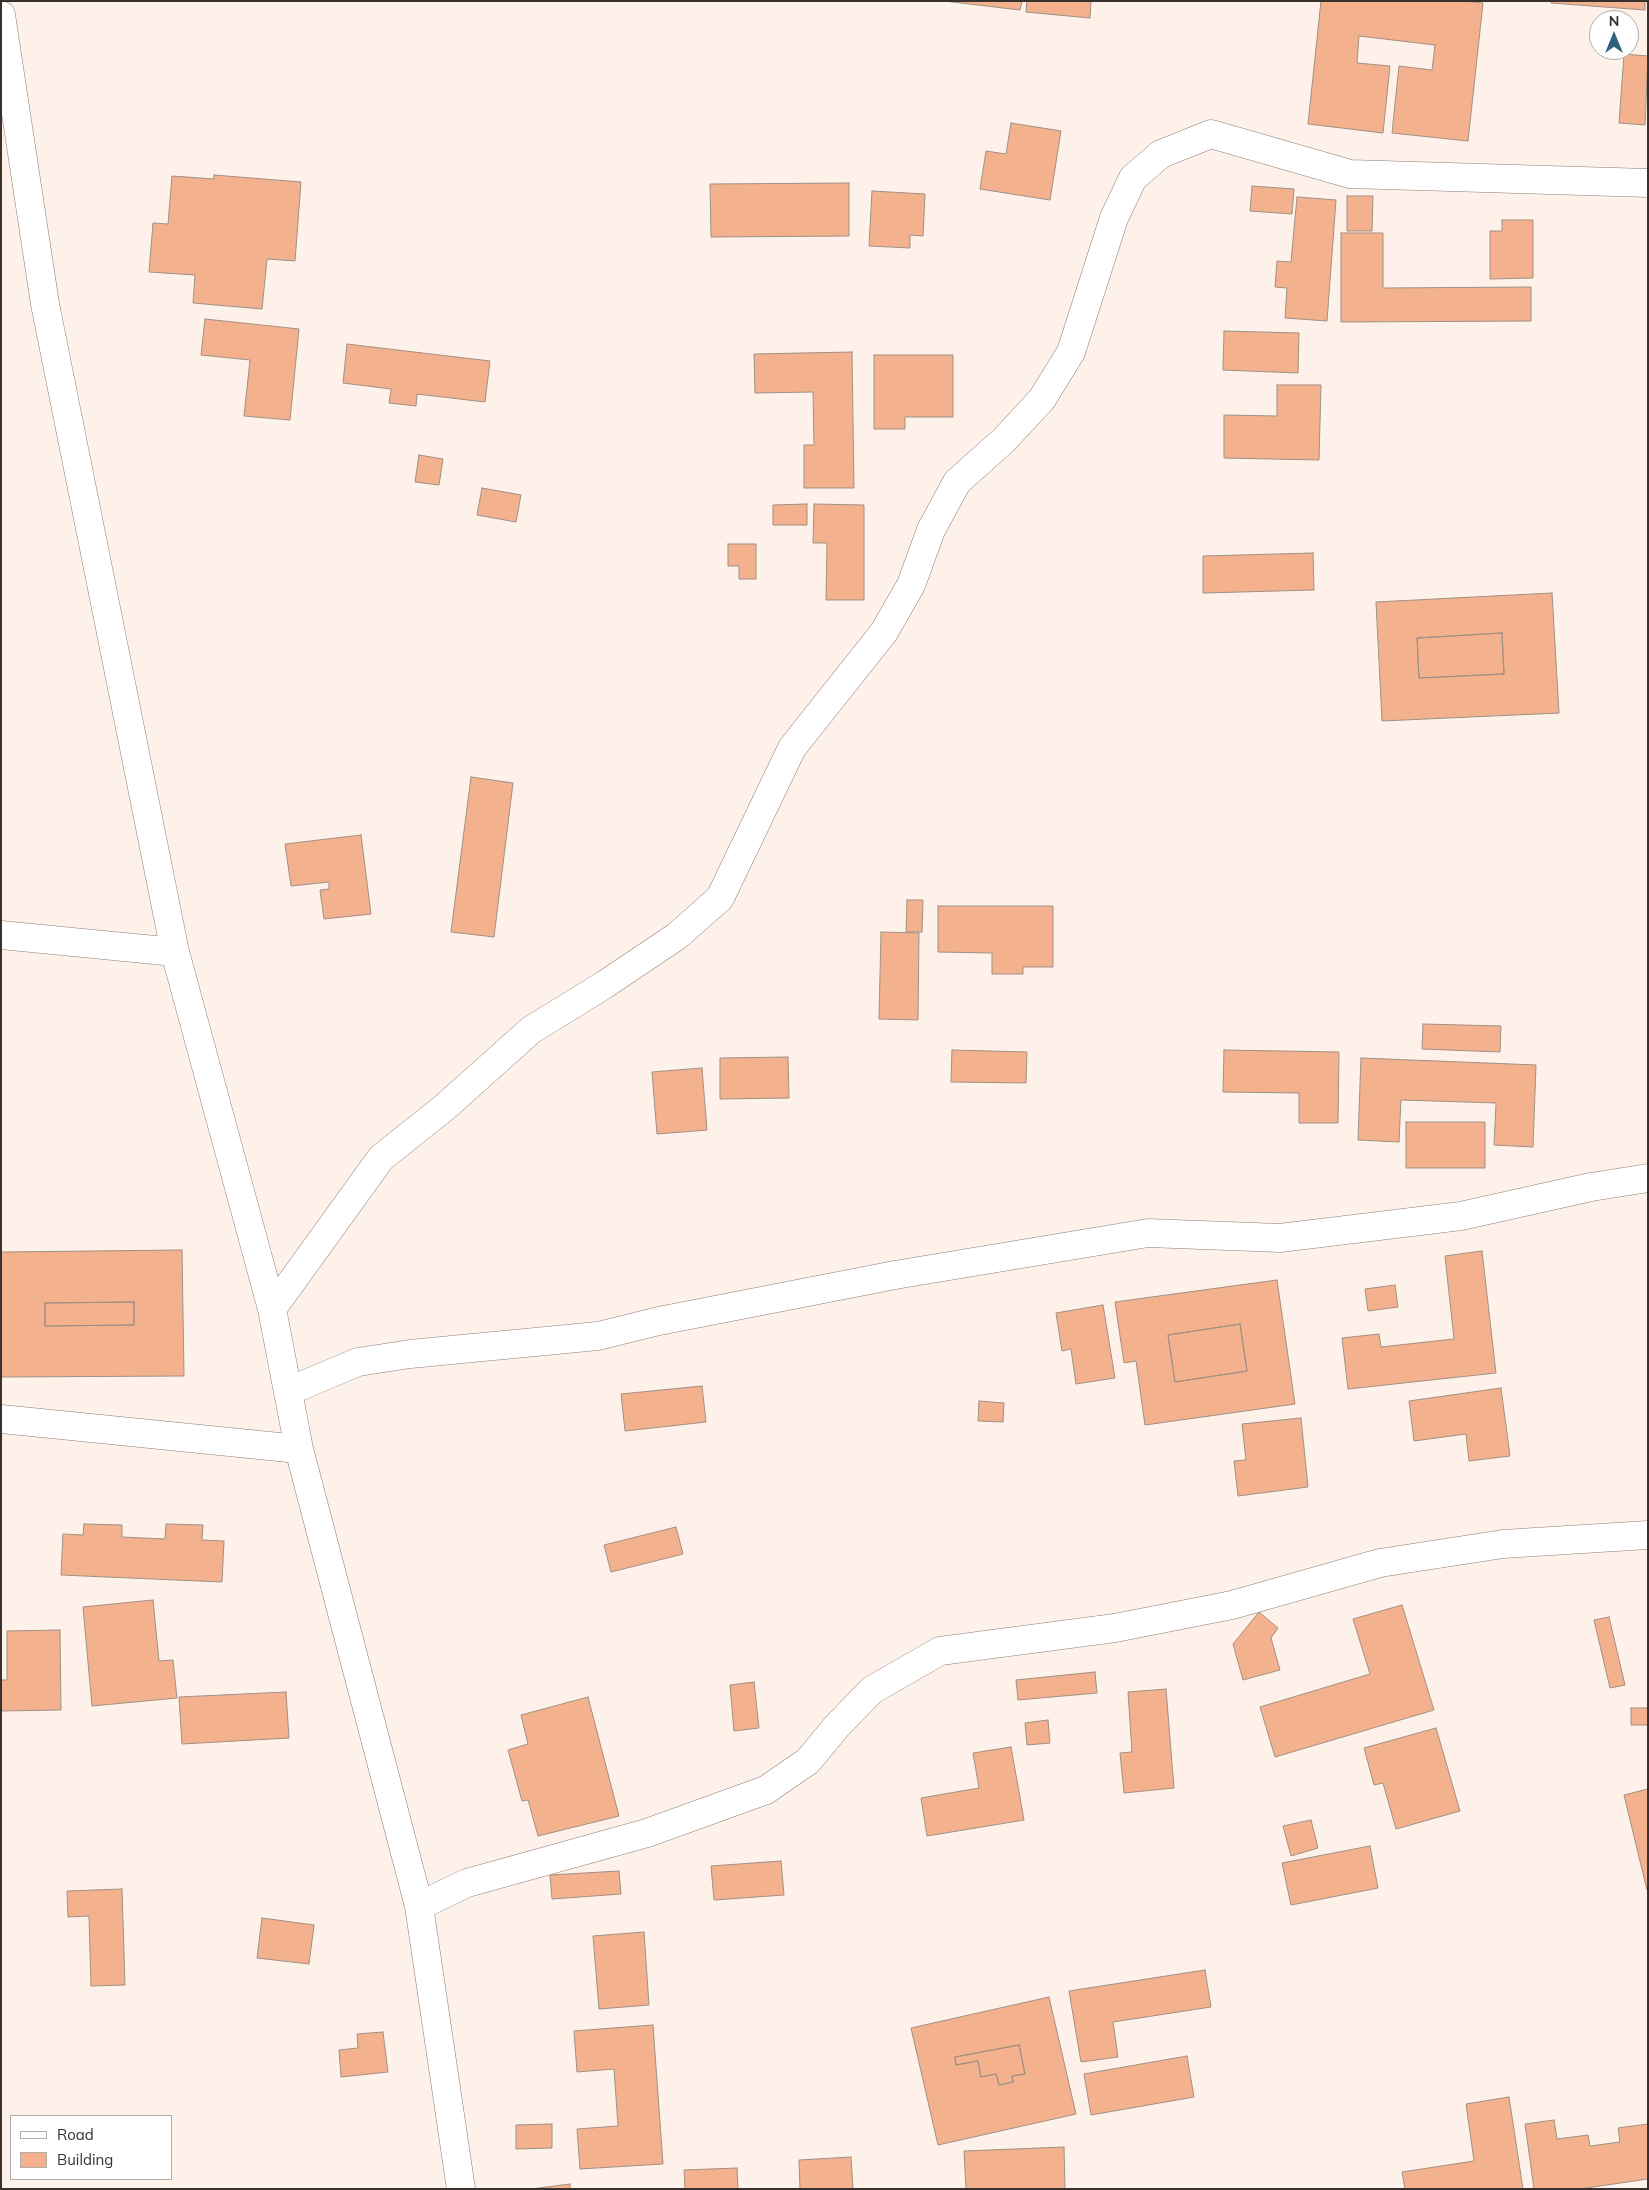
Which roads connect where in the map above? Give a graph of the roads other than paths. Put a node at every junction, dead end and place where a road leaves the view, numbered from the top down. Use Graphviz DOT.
graph roads {
  1 [pos="1,14"];
  2 [pos="1648,182"];
  3 [pos="1,935"];
  4 [pos="175,952"];
  5 [pos="1648,1178"];
  6 [pos="272,1309"];
  7 [pos="289,1391"];
  8 [pos="1,1419"];
  9 [pos="300,1449"];
  10 [pos="1648,1535"];
  11 [pos="419,1906"];
  12 [pos="461,2189"];
  1 -- 4 [label="street"];
  2 -- 6 [label="street"];
  3 -- 4 [label="street"];
  4 -- 6 [label="street"];
  5 -- 7 [label="street"];
  6 -- 7 [label="street"];
  7 -- 9 [label="street"];
  8 -- 9 [label="street"];
  9 -- 11 [label="street"];
  10 -- 11 [label="street"];
  11 -- 12 [label="street"];
}
